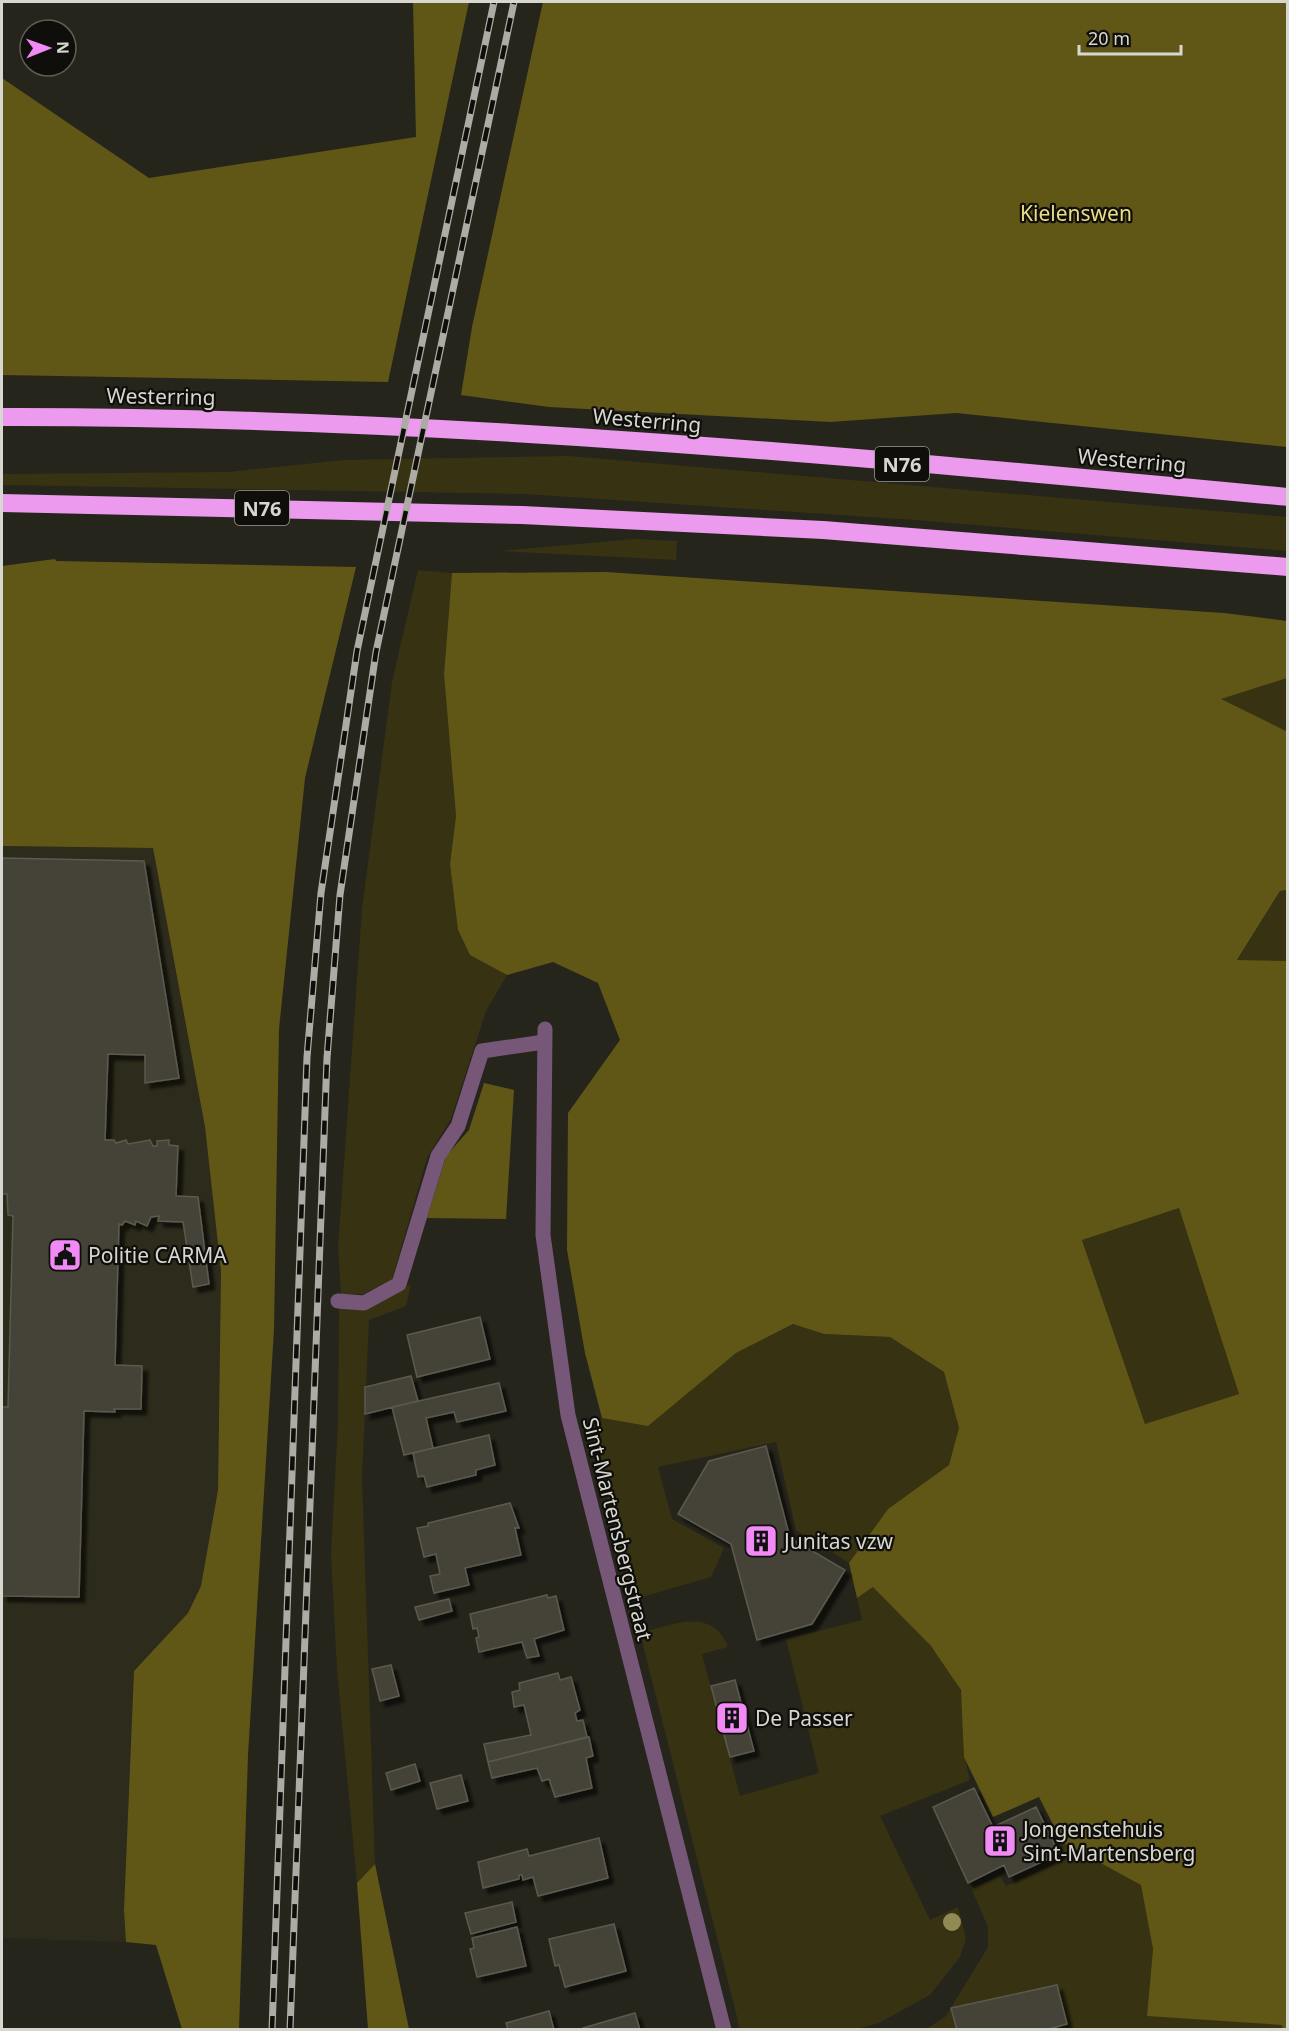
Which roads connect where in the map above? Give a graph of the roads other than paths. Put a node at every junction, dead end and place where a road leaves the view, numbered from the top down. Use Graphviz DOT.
graph roads {
  1 [pos="2,417"];
  2 [pos="1287,497"];
  3 [pos="2,503"];
  4 [pos="1287,567"];
  5 [pos="338,1301"];
  6 [pos="724,2030"];
  1 -- 2 [label="highway, Westerring / N76"];
  3 -- 4 [label="highway, N76"];
  5 -- 6 [label="street, Sint-Martensbergstraat"];
}
